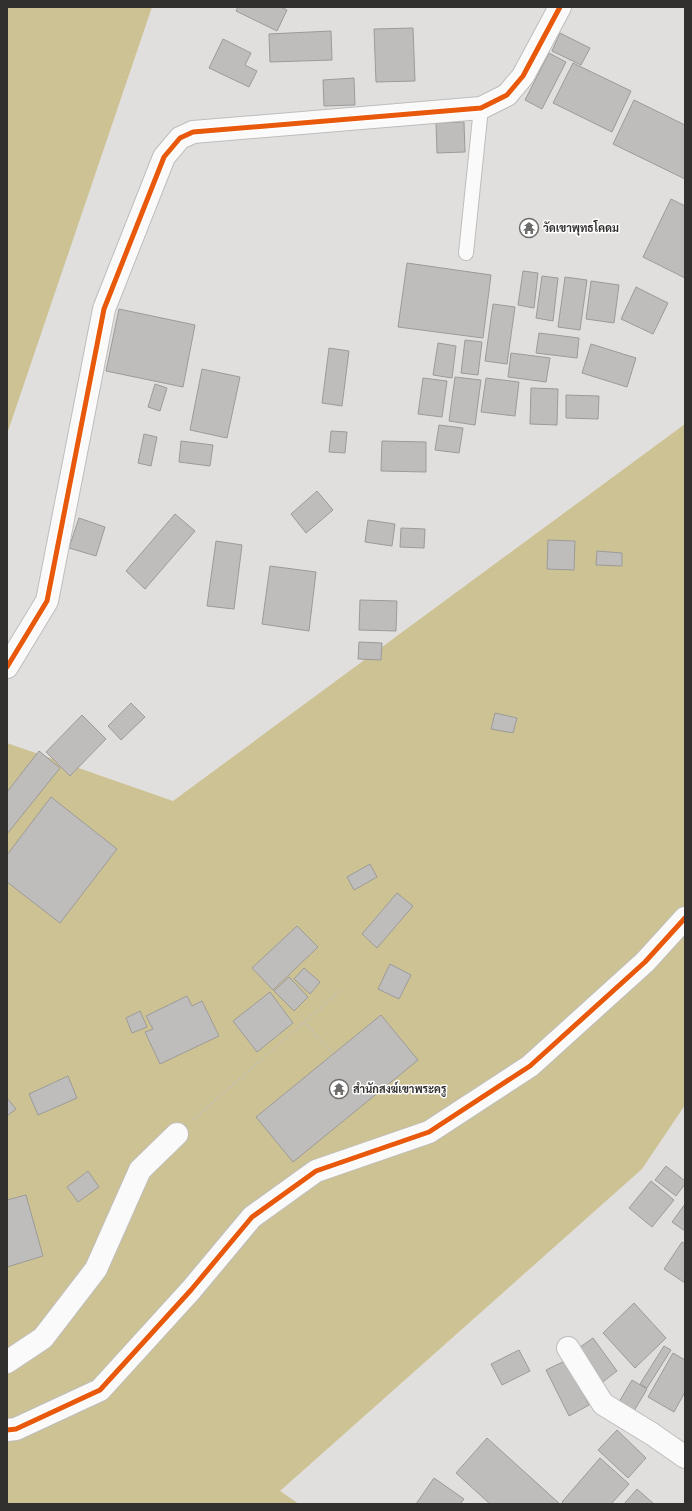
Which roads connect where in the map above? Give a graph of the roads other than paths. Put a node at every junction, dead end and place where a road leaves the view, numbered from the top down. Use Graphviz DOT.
graph roads {
  1 [pos="560,7"];
  2 [pos="480,108"];
  3 [pos="466,253"];
  4 [pos="7,667"];
  5 [pos="685,918"];
  6 [pos="177,1134"];
  7 [pos="568,1348"];
  8 [pos="7,1362"];
  9 [pos="7,1430"];
  10 [pos="685,1457"];
  1 -- 2 [label="street"];
  2 -- 3 [label="lane"];
  2 -- 4 [label="street"];
  5 -- 9 [label="street"];
  6 -- 8 [label="street"];
  7 -- 10 [label="street"];
}
